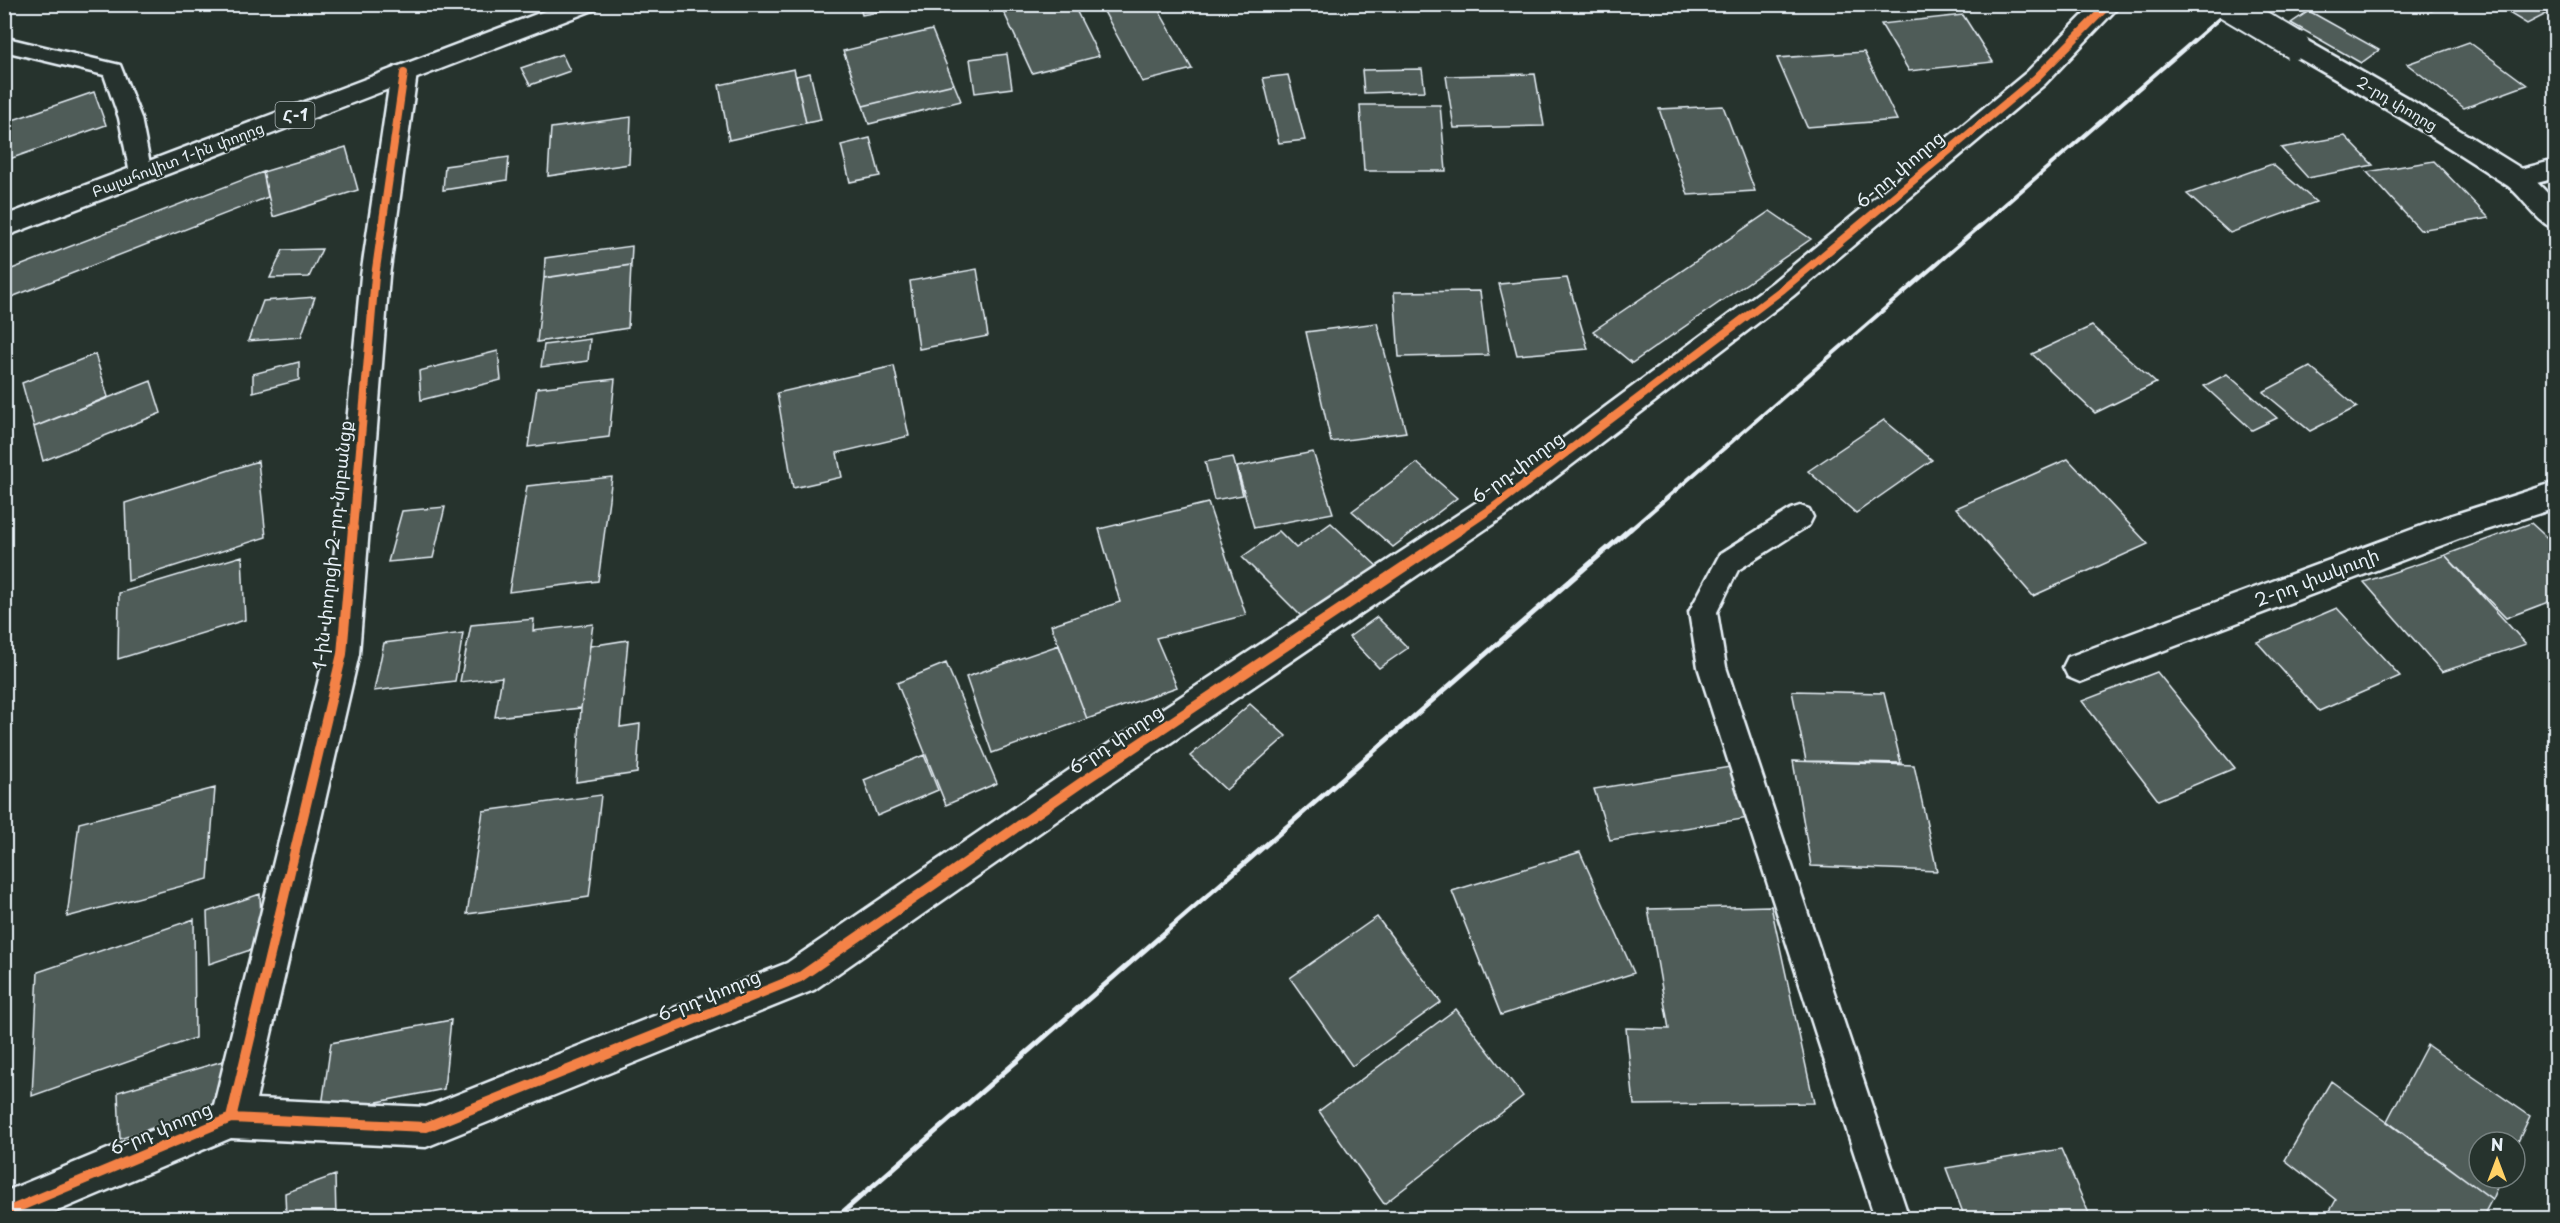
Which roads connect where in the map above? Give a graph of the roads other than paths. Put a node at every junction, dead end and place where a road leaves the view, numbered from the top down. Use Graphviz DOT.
graph roads {
  1 [pos="2109,4"];
  2 [pos="2226,4"];
  3 [pos="574,7"];
  4 [pos="11,46"];
  5 [pos="404,73"];
  6 [pos="2556,169"];
  7 [pos="141,174"];
  8 [pos="2518,179"];
  9 [pos="2556,219"];
  10 [pos="4,227"];
  11 [pos="2556,495"];
  12 [pos="1800,517"];
  13 [pos="2080,667"];
  14 [pos="231,1118"];
  15 [pos="4,1213"];
  16 [pos="1892,1218"];
  1 -- 14 [label="street, 6-րդ փողոց"];
  2 -- 8 [label="street, 2-րդ փողոց, bridge"];
  3 -- 5 [label="street, Բալահովիտ 1-ին փողոց / Հ-1"];
  4 -- 7 [label="lane"];
  5 -- 7 [label="street, Բալահովիտ 1-ին փողոց / Հ-1"];
  5 -- 14 [label="street, 1-ին փողոցի 2-րդ նրբանցք"];
  6 -- 8 [label="street"];
  7 -- 10 [label="street, Բալահովիտ 1-ին փողոց / Հ-1"];
  8 -- 9 [label="street, 2-րդ փողոց"];
  11 -- 13 [label="street, 2-րդ փակուղի"];
  12 -- 16 [label="lane"];
  14 -- 15 [label="street, 6-րդ փողոց"];
}
